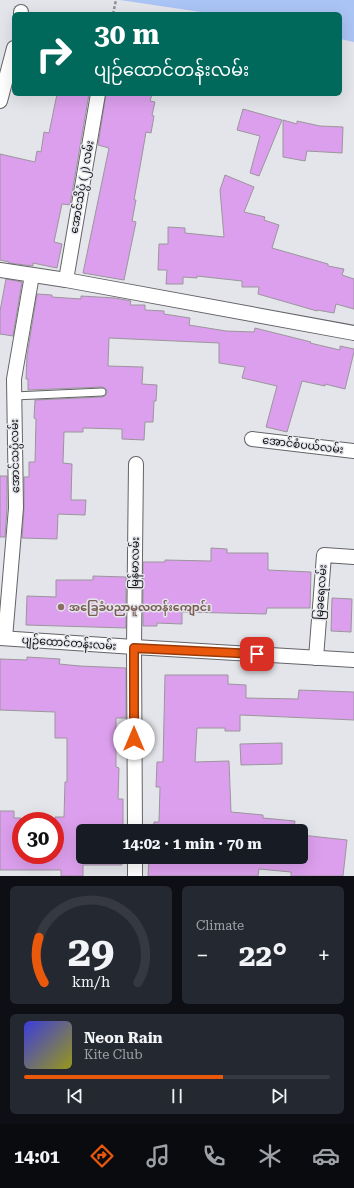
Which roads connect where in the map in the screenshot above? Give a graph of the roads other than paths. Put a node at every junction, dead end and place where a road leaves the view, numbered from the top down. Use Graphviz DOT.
graph roads {
  1 [pos="12,56"];
  2 [pos="98,96"];
  3 [pos="0,101"];
  4 [pos="0,270"];
  5 [pos="32,275"];
  6 [pos="66,280"];
  7 [pos="354,333"];
  8 [pos="102,392"];
  9 [pos="14,396"];
  10 [pos="252,439"];
  11 [pos="354,451"];
  12 [pos="136,464"];
  13 [pos="354,557"];
  14 [pos="2,638"];
  15 [pos="134,648"];
  16 [pos="316,658"];
  17 [pos="354,660"];
  18 [pos="135,824"];
  19 [pos="135,864"];
  20 [pos="135,876"];
  1 -- 3 [label="street"];
  2 -- 6 [label="street, အောင်သိပ္ပံ (၂) လမ်း"];
  4 -- 5 [label="street"];
  5 -- 6 [label="street"];
  5 -- 9 [label="street, အောင်သပ္ပံလမ်း"];
  6 -- 7 [label="street"];
  8 -- 9 [label="lane"];
  9 -- 14 [label="street, အောင်သပ္ပံလမ်း"];
  10 -- 11 [label="street, အောင်စံပယ်လမ်း"];
  12 -- 15 [label="street, မြန်မာလမ်း"];
  13 -- 16 [label="street, မြခရေလမ်း"];
  14 -- 15 [label="street, ပျဉ်ထောင်တန်းလမ်း"];
  15 -- 16 [label="street, ပျဉ်ထောင်တန်းလမ်း"];
  15 -- 18 [label="street, မြန်မာလမ်း"];
  16 -- 17 [label="street, ပျဉ်ထောင်တန်းလမ်း"];
  19 -- 20 [label="street"];
}
